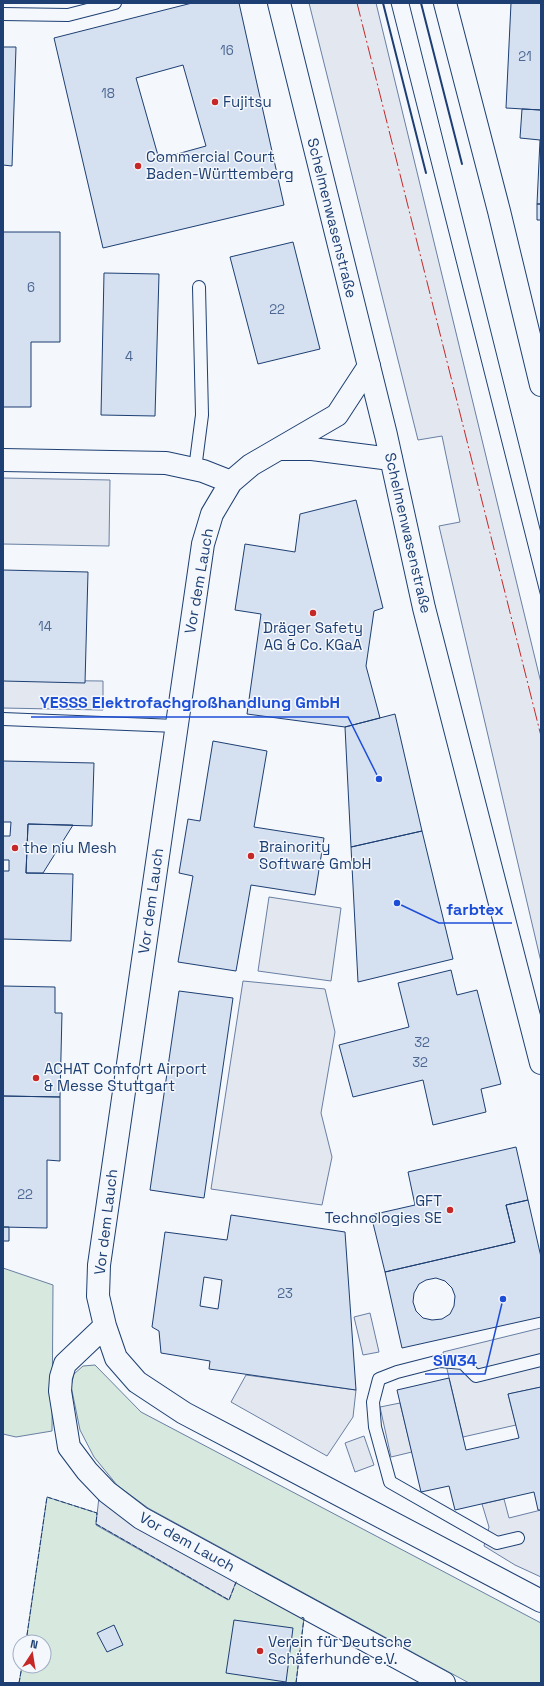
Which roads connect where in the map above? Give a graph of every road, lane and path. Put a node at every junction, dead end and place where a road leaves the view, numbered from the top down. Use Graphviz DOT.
graph roads {
  1 [pos="115,3"];
  2 [pos="279,3"];
  3 [pos="445,3"];
  4 [pos="3,14"];
  5 [pos="199,287"];
  6 [pos="368,366"];
  7 [pos="541,385"];
  8 [pos="281,449"];
  9 [pos="3,460"];
  10 [pos="391,460"];
  11 [pos="195,469"];
  12 [pos="231,482"];
  13 [pos="3,719"];
  14 [pos="176,726"];
  15 [pos="541,1063"];
  16 [pos="105,1326"];
  17 [pos="541,1360"];
  18 [pos="518,1538"];
  19 [pos="541,1601"];
  20 [pos="444,1683"];
  1 -- 4 [label="lane"];
  2 -- 6 [label="street, Schelmenwasenstraße"];
  3 -- 7 [label="street"];
  5 -- 11 [label="lane"];
  6 -- 8 [label="street, Vor dem Lauch"];
  6 -- 10 [label="street, Schelmenwasenstraße"];
  8 -- 10 [label="street, Vor dem Lauch"];
  8 -- 12 [label="street, Vor dem Lauch"];
  9 -- 11 [label="street"];
  10 -- 15 [label="street, Schelmenwasenstraße"];
  11 -- 12 [label="street"];
  12 -- 14 [label="street, Vor dem Lauch"];
  13 -- 14 [label="lane"];
  14 -- 16 [label="street, Vor dem Lauch"];
  16 -- 19 [label="street, Vor dem Lauch"];
  16 -- 20 [label="street, Vor dem Lauch"];
  17 -- 18 [label="lane"];
}
